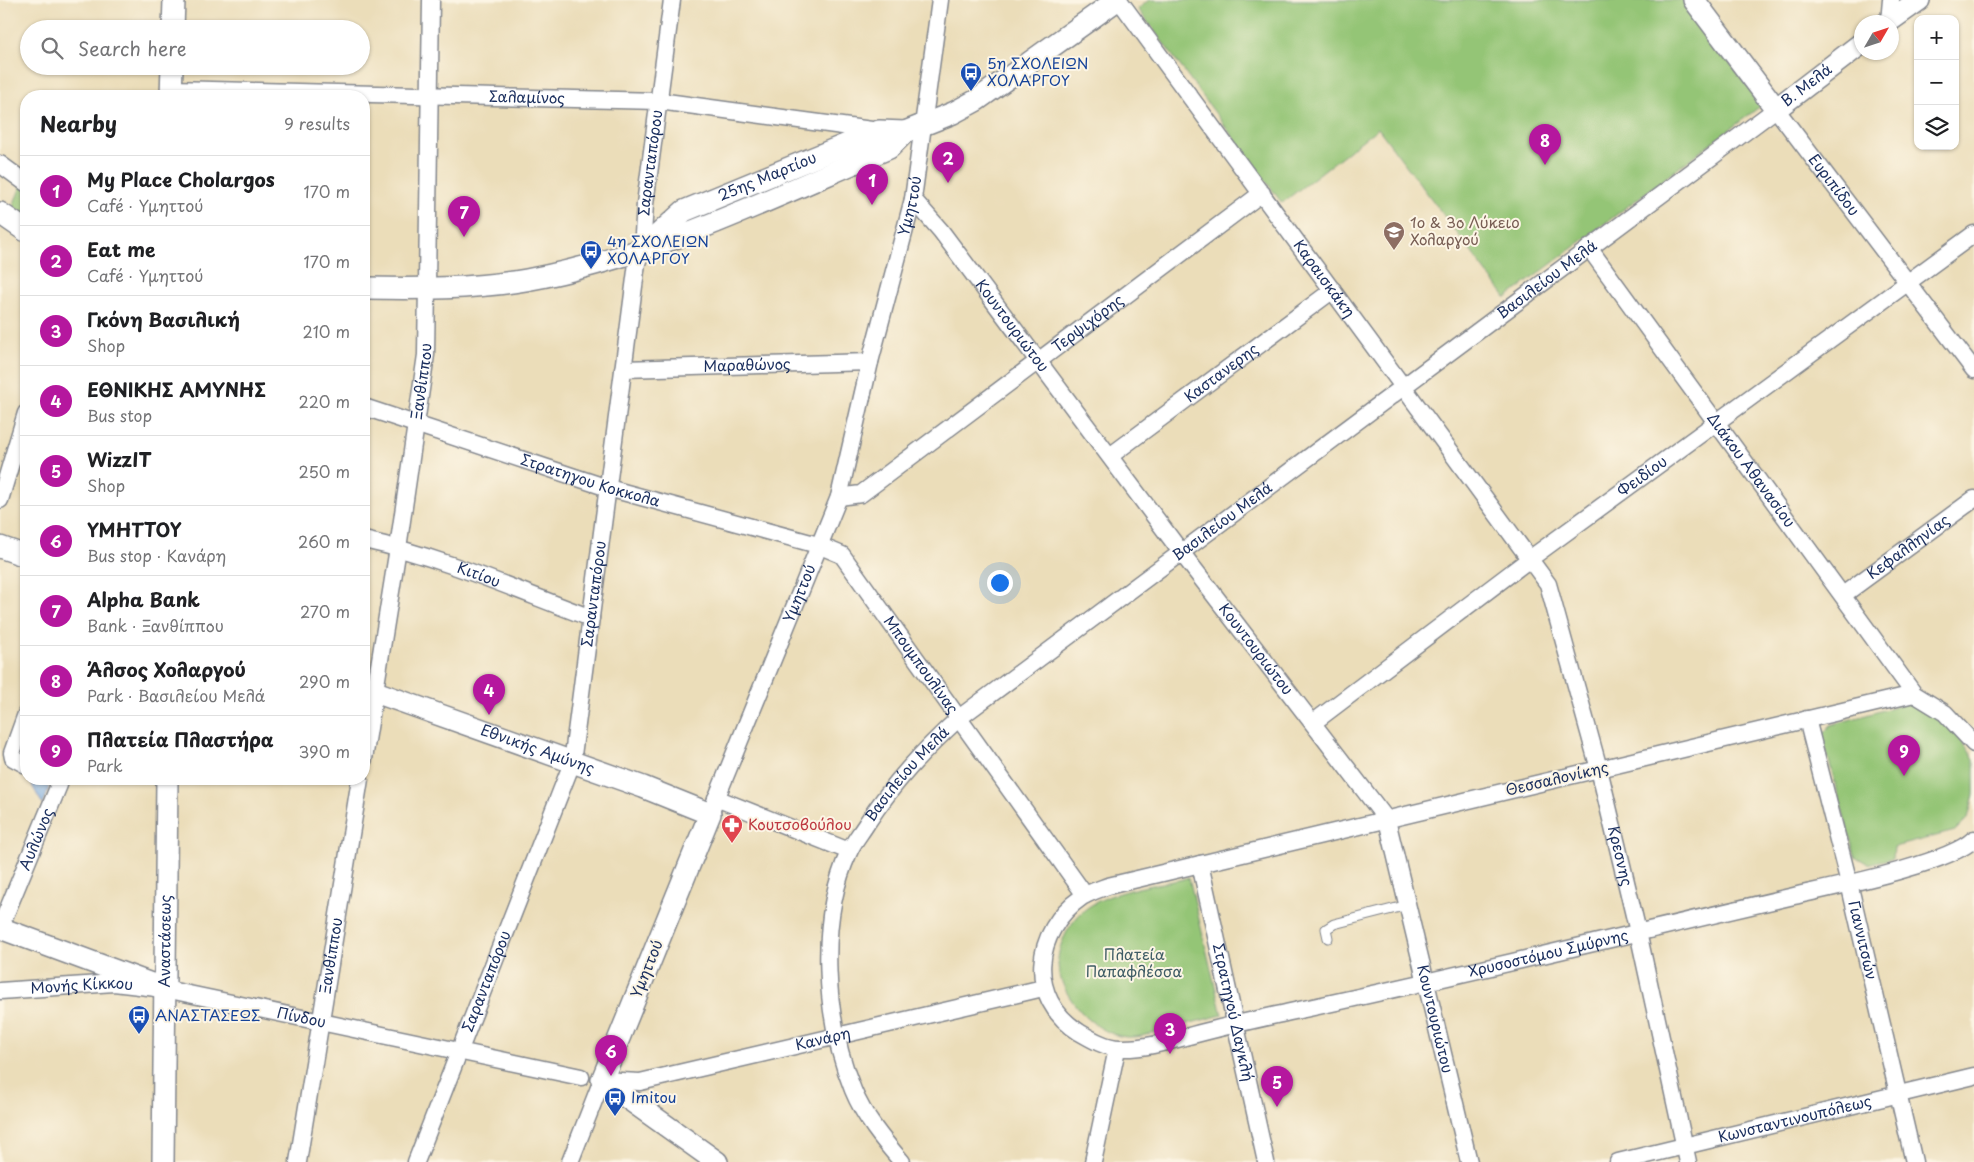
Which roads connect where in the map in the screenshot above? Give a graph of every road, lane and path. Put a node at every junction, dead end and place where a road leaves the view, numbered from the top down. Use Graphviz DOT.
graph roads {
  1 [pos="174,0"];
  2 [pos="431,0"];
  3 [pos="672,0"];
  4 [pos="940,0"];
  5 [pos="1118,0"];
  6 [pos="1694,0"];
  7 [pos="1892,0"];
  8 [pos="1919,0"];
  9 [pos="1889,15"];
  10 [pos="1898,15"];
  11 [pos="173,20"];
  12 [pos="1854,49"];
  13 [pos="172,75"];
  14 [pos="172,90"];
  15 [pos="370,94"];
  16 [pos="429,94"];
  17 [pos="659,101"];
  18 [pos="1776,108"];
  19 [pos="925,124"];
  20 [pos="879,131"];
  21 [pos="905,132"];
  22 [pos="0,164"];
  23 [pos="20,179"];
  24 [pos="1262,193"];
  25 [pos="913,199"];
  26 [pos="0,214"];
  27 [pos="20,228"];
  28 [pos="1974,234"];
  29 [pos="1589,248"];
  30 [pos="642,249"];
  31 [pos="1908,283"];
  32 [pos="370,288"];
  33 [pos="426,289"];
  34 [pos="1333,290"];
  35 [pos="1039,361"];
  36 [pos="870,362"];
  37 [pos="623,369"];
  38 [pos="1974,370"];
  39 [pos="1404,386"];
  40 [pos="370,409"];
  41 [pos="1717,422"];
  42 [pos="416,425"];
  43 [pos="20,433"];
  44 [pos="1110,456"];
  45 [pos="608,488"];
  46 [pos="839,497"];
  47 [pos="1974,498"];
  48 [pos="0,500"];
  49 [pos="370,541"];
  50 [pos="818,545"];
  51 [pos="0,547"];
  52 [pos="398,548"];
  53 [pos="1181,552"];
  54 [pos="20,554"];
  55 [pos="1531,558"];
  56 [pos="1843,595"];
  57 [pos="591,618"];
  58 [pos="370,685"];
  59 [pos="370,690"];
  60 [pos="1914,694"];
  61 [pos="959,718"];
  62 [pos="1806,719"];
  63 [pos="1314,722"];
  64 [pos="20,731"];
  65 [pos="1974,744"];
  66 [pos="20,762"];
  67 [pos="572,762"];
  68 [pos="1599,769"];
  69 [pos="58,785"];
  70 [pos="167,785"];
  71 [pos="359,785"];
  72 [pos="713,806"];
  73 [pos="1387,820"];
  74 [pos="1972,846"];
  75 [pos="849,851"];
  76 [pos="1200,864"];
  77 [pos="1849,883"];
  78 [pos="1085,895"];
  79 [pos="1408,905"];
  80 [pos="0,928"];
  81 [pos="1638,932"];
  82 [pos="1328,938"];
  83 [pos="1427,983"];
  84 [pos="1043,988"];
  85 [pos="165,989"];
  86 [pos="0,990"];
  87 [pos="321,1021"];
  88 [pos="1235,1024"];
  89 [pos="837,1036"];
  90 [pos="1117,1048"];
  91 [pos="458,1052"];
  92 [pos="1974,1076"];
  93 [pos="592,1078"];
  94 [pos="1897,1096"];
  95 [pos="1686,1154"];
  96 [pos="163,1162"];
  97 [pos="298,1162"];
  98 [pos="416,1162"];
  99 [pos="570,1162"];
  100 [pos="717,1162"];
  101 [pos="902,1162"];
  102 [pos="1093,1162"];
  103 [pos="1266,1162"];
  104 [pos="1469,1162"];
  105 [pos="1618,1162"];
  106 [pos="1914,1162"];
  1 -- 11 [label="street"];
  2 -- 16 [label="street, Ξανθίππου"];
  3 -- 17 [label="street, Σαρανταπόρου"];
  4 -- 19 [label="street, Υμηττού"];
  5 -- 19 [label="street, 25ης Μαρτίου"];
  5 -- 24 [label="street, Καραισκάκη"];
  6 -- 18 [label="street, Ευριπίδου"];
  7 -- 9 [label="street"];
  8 -- 10 [label="street"];
  12 -- 18 [label="street, Β. Μελά"];
  13 -- 14 [label="street"];
  15 -- 16 [label="street, Σαλαμίνος"];
  16 -- 17 [label="street, Σαλαμίνος"];
  16 -- 33 [label="street, Ξανθίππου"];
  17 -- 20 [label="street, Σαλαμίνος"];
  17 -- 30 [label="street, Σαρανταπόρου"];
  18 -- 29 [label="street, Βασιλείου Μελά"];
  18 -- 31 [label="street, Ευριπίδου"];
  19 -- 21 [label="street, 25ης Μαρτίου"];
  19 -- 25 [label="street, Υμηττού"];
  20 -- 21 [label="street, 25ης Μαρτίου"];
  20 -- 30 [label="street, 25ης Μαρτίου"];
  21 -- 30 [label="street, 25ης Μαρτίου"];
  22 -- 23 [label="street"];
  24 -- 34 [label="street, Καραισκάκη"];
  24 -- 35 [label="street, Τερψιχόρης"];
  25 -- 35 [label="street, Κουντουριώτου"];
  25 -- 36 [label="street, Υμηττού"];
  26 -- 27 [label="street"];
  28 -- 31 [label="street, Φειδίου"];
  29 -- 39 [label="street, Βασιλείου Μελά"];
  29 -- 41 [label="street, Διάκου Αθανασίου"];
  30 -- 33 [label="street, 25ης Μαρτίου"];
  30 -- 37 [label="street, Σαρανταπόρου"];
  31 -- 38 [label="street, Ευριπίδου"];
  31 -- 41 [label="street, Φειδίου"];
  32 -- 33 [label="street, 25ης Μαρτίου"];
  33 -- 42 [label="street, Ξανθίππου"];
  34 -- 39 [label="street, Καραισκάκη"];
  34 -- 44 [label="street, Καστανερης"];
  35 -- 44 [label="street, Κουντουριώτου"];
  35 -- 46 [label="street, Τερψιχόρης"];
  36 -- 37 [label="street, Μαραθώνος"];
  36 -- 46 [label="street, Υμηττού"];
  37 -- 45 [label="street, Σαρανταπόρου"];
  39 -- 53 [label="street, Βασιλείου Μελά"];
  39 -- 55 [label="street, Καραισκάκη"];
  40 -- 42 [label="street, Στρατηγου Κοκκολα"];
  41 -- 55 [label="street, Φειδίου"];
  41 -- 56 [label="street, Διάκου Αθανασίου"];
  42 -- 45 [label="street, Στρατηγου Κοκκολα"];
  42 -- 52 [label="street, Ξανθίππου"];
  43 -- 48 [label="street"];
  44 -- 53 [label="street, Κουντουριώτου"];
  45 -- 50 [label="street, Στρατηγου Κοκκολα"];
  45 -- 57 [label="street, Σαρανταπόρου"];
  46 -- 50 [label="street, Υμηττού"];
  47 -- 56 [label="street, Κεφαλληνίας"];
  49 -- 52 [label="street, Κιτίου"];
  50 -- 61 [label="street, Μπουμπουλίνας"];
  50 -- 72 [label="street, Υμηττού"];
  51 -- 54 [label="street"];
  52 -- 57 [label="street, Κιτίου"];
  52 -- 58 [label="street, Ξανθίππου"];
  53 -- 61 [label="street, Βασιλείου Μελά"];
  53 -- 63 [label="street, Κουντουριώτου"];
  55 -- 63 [label="street, Φειδίου"];
  55 -- 68 [label="street, Κρεσνης"];
  56 -- 60 [label="street, Διάκου Αθανασίου"];
  57 -- 67 [label="street, Σαρανταπόρου"];
  59 -- 67 [label="street, Εθνικής Αμύνης"];
  60 -- 62 [label="street, Θεσσαλονίκης"];
  60 -- 65 [label="street"];
  61 -- 75 [label="street, Βασιλείου Μελά"];
  61 -- 78 [label="street, Μπουμπουλίνας"];
  62 -- 68 [label="street, Θεσσαλονίκης"];
  62 -- 77 [label="street, Γιαννιτσών"];
  63 -- 73 [label="street, Κουντουριώτου"];
  64 -- 66 [label="street"];
  67 -- 72 [label="street, Εθνικής Αμύνης"];
  67 -- 91 [label="street, Σαρανταπόρου"];
  68 -- 73 [label="street, Θεσσαλονίκης"];
  68 -- 81 [label="street, Κρεσνης"];
  69 -- 80 [label="street, Αυλώνος"];
  70 -- 85 [label="street, Αναστάσεως"];
  71 -- 87 [label="street, Ξανθίππου"];
  72 -- 75 [label="street, Εθνικής Αμύνης"];
  72 -- 93 [label="street, Υμηττού"];
  73 -- 76 [label="street, Θεσσαλονίκης"];
  73 -- 79 [label="street, Κουντουριώτου"];
  74 -- 77 [label="street, Χρυσοστόμου Σμύρνης"];
  75 -- 89 [label="street, Βασιλείου Μελά"];
  76 -- 78 [label="street, Θεσσαλονίκης"];
  76 -- 88 [label="street, Στρατηγού Δαγκλή"];
  77 -- 81 [label="street, Χρυσοστόμου Σμύρνης"];
  77 -- 94 [label="street, Γιαννιτσών"];
  78 -- 84 [label="street"];
  79 -- 82 [label="lane"];
  79 -- 83 [label="street, Κουντουριώτου"];
  80 -- 85 [label="street, Πίνδου"];
  81 -- 83 [label="street, Χρυσοστόμου Σμύρνης"];
  81 -- 95 [label="street, Κρεσνης"];
  83 -- 88 [label="street, Χρυσοστόμου Σμύρνης"];
  83 -- 104 [label="street, Κουντουριώτου"];
  84 -- 89 [label="street, Κανάρη"];
  84 -- 90 [label="street"];
  85 -- 86 [label="street, Μονής Κίκκου"];
  85 -- 87 [label="street, Πίνδου"];
  85 -- 96 [label="street, Αναστάσεως"];
  87 -- 91 [label="street, Πίνδου"];
  87 -- 97 [label="street, Ξανθίππου"];
  88 -- 90 [label="street, Χρυσοστόμου Σμύρνης"];
  88 -- 103 [label="street, Στρατηγού Δαγκλή"];
  89 -- 93 [label="street, Κανάρη"];
  89 -- 101 [label="street"];
  90 -- 102 [label="street"];
  91 -- 93 [label="street, Πίνδου"];
  91 -- 98 [label="street, Σαρανταπόρου"];
  92 -- 94 [label="street, Κωνσταντινουπόλεως"];
  93 -- 99 [label="street, Υμηττού"];
  93 -- 100 [label="street"];
  94 -- 95 [label="street, Κωνσταντινουπόλεως"];
  94 -- 106 [label="street, Γιαννιτσών"];
  95 -- 105 [label="street, Κωνσταντινουπόλεως"];
}
